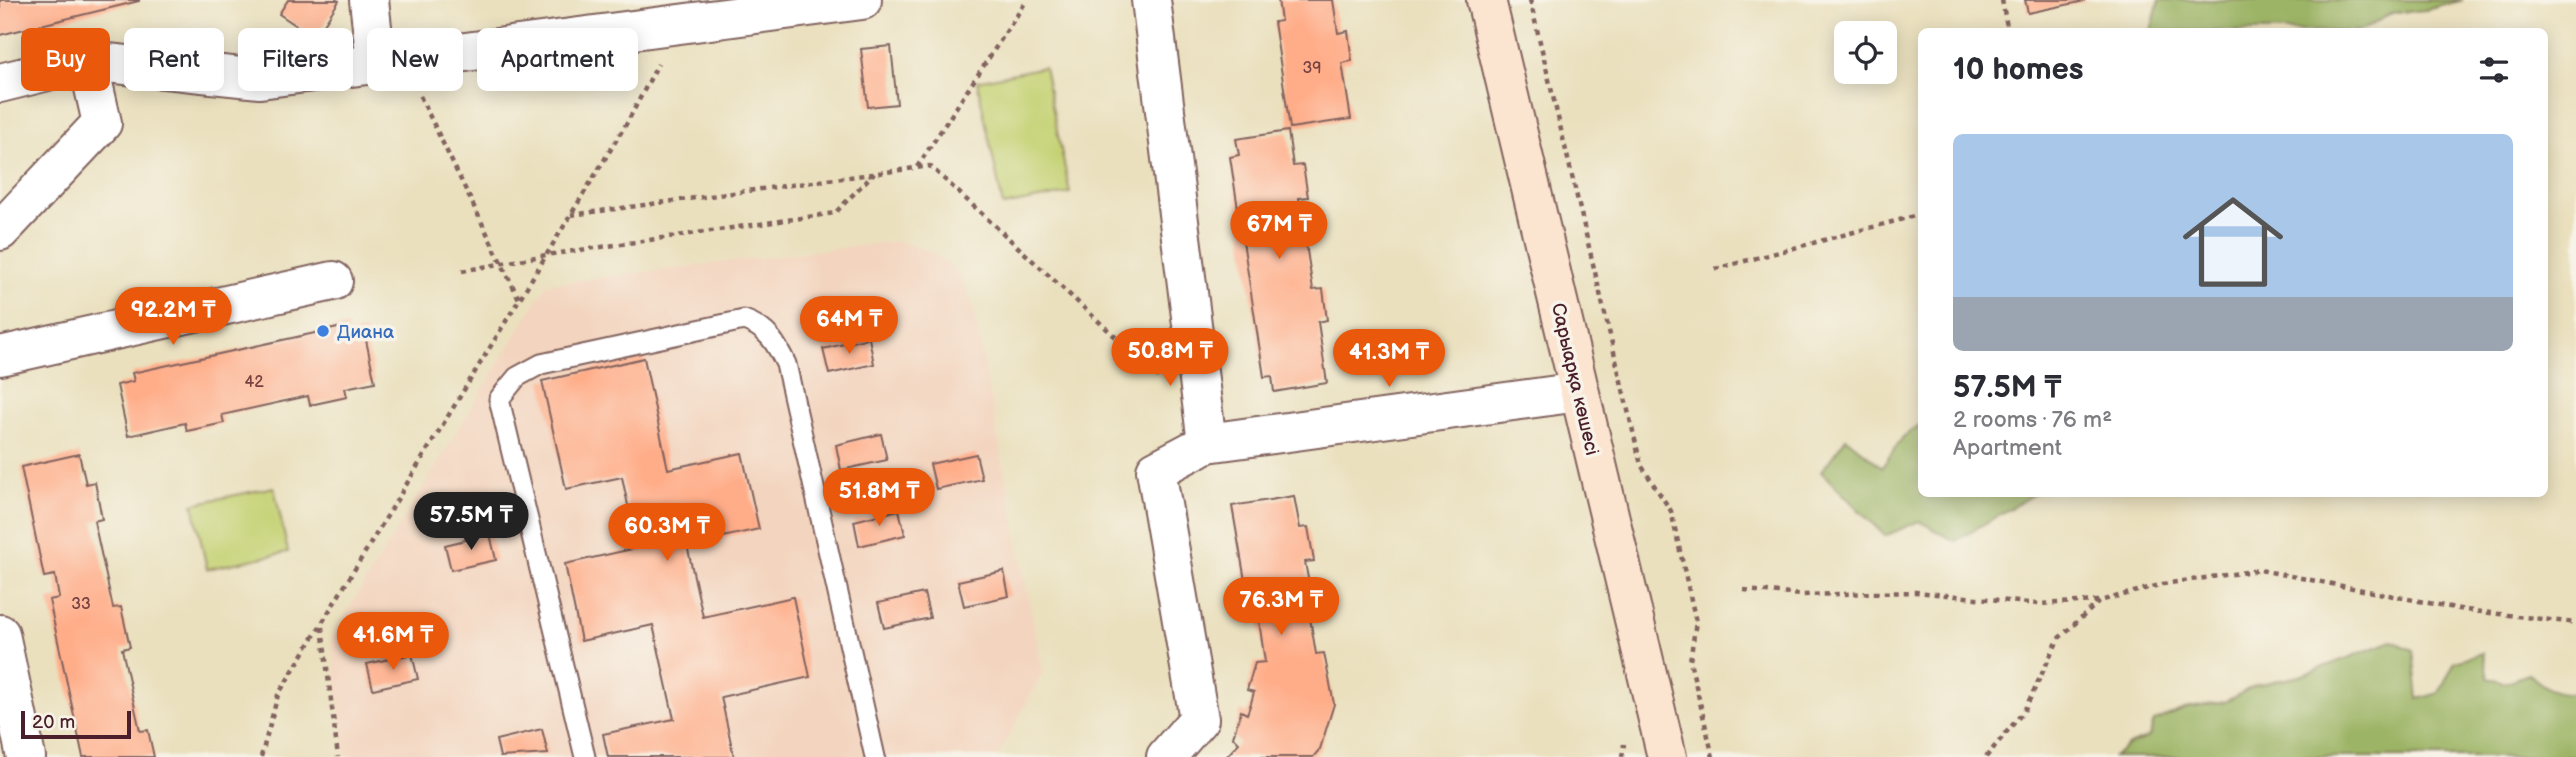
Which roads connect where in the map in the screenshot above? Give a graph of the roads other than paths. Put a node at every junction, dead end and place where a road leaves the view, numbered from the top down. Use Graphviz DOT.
graph roads {
  1 [pos="369,0"];
  2 [pos="862,0"];
  3 [pos="1151,0"];
  4 [pos="1486,0"];
  5 [pos="378,28"];
  6 [pos="463,52"];
  7 [pos="110,63"];
  8 [pos="367,65"];
  9 [pos="21,78"];
  10 [pos="0,83"];
  11 [pos="95,91"];
  12 [pos="0,231"];
  13 [pos="333,281"];
  14 [pos="0,356"];
  15 [pos="1578,392"];
  16 [pos="1205,430"];
  17 [pos="0,634"];
  18 [pos="26,757"];
  19 [pos="585,757"];
  20 [pos="875,757"];
  21 [pos="1166,757"];
  22 [pos="1667,757"];
  1 -- 5 [label="street"];
  2 -- 6 [label="street"];
  3 -- 16 [label="street"];
  4 -- 15 [label="street, Сарыарқа көшесі"];
  7 -- 8 [label="street"];
  9 -- 10 [label="street"];
  11 -- 12 [label="street"];
  13 -- 14 [label="street"];
  15 -- 16 [label="street"];
  15 -- 22 [label="street, Сарыарқа көшесі"];
  16 -- 21 [label="street"];
  17 -- 18 [label="street"];
  19 -- 20 [label="lane"];
}
